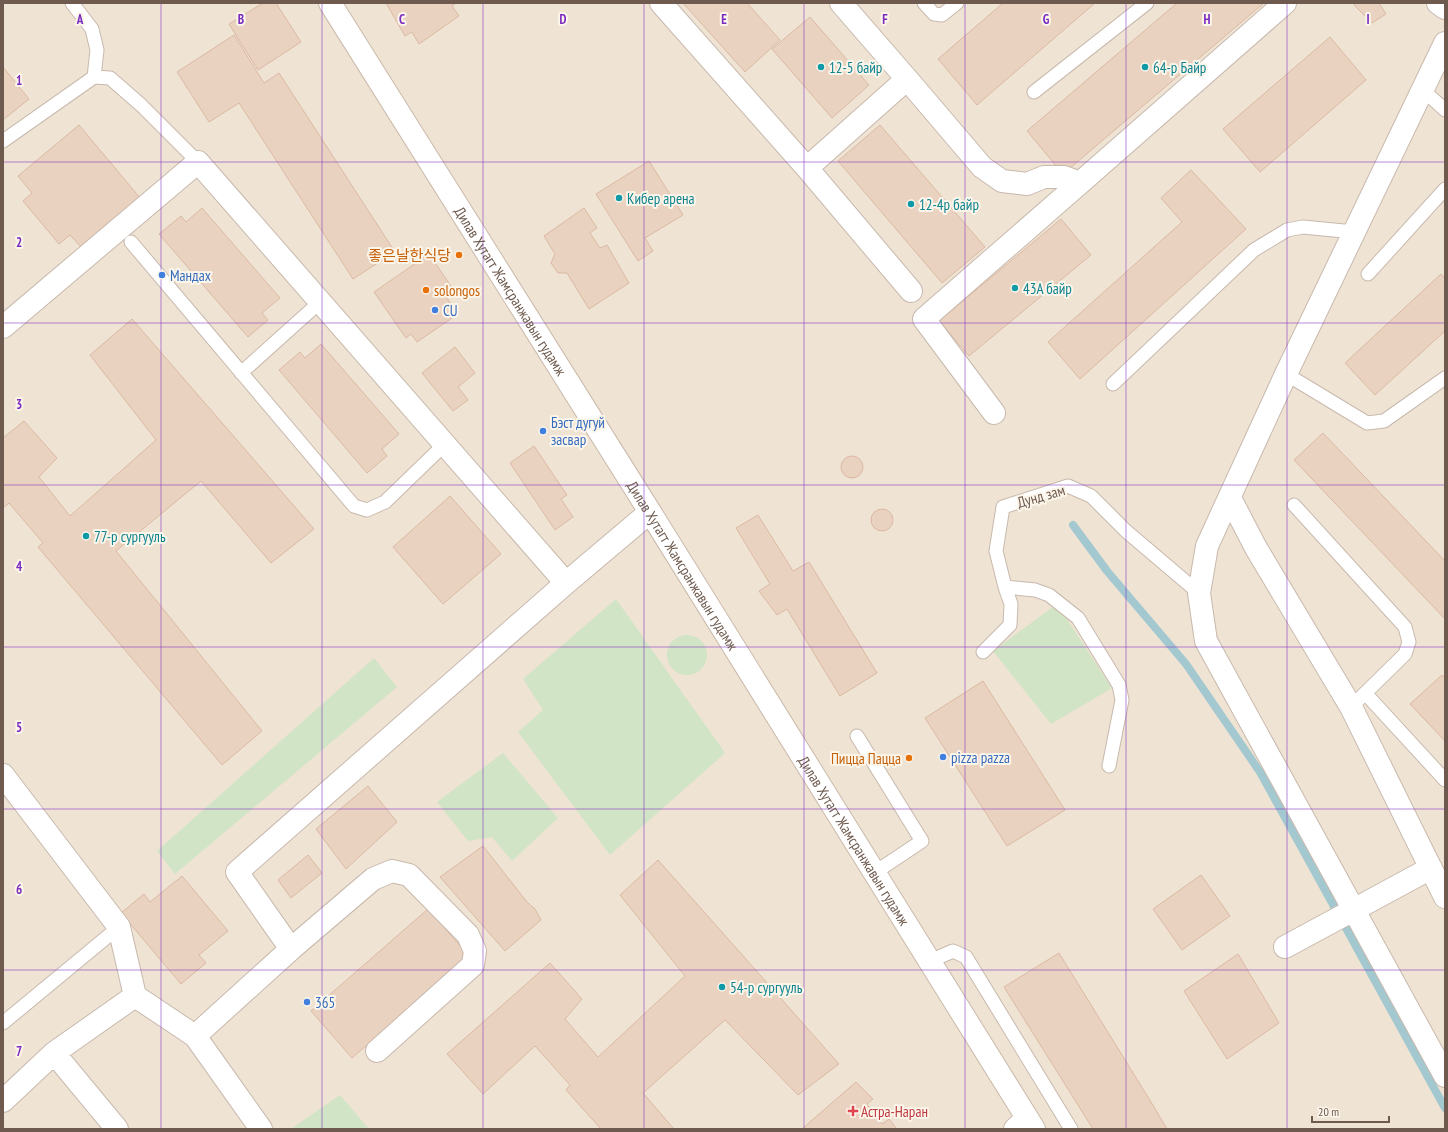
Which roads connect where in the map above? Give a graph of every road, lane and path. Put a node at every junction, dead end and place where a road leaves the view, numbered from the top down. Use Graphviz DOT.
graph roads {
  1 [pos="72,3"];
  2 [pos="330,3"];
  3 [pos="661,3"];
  4 [pos="841,3"];
  5 [pos="924,3"];
  6 [pos="957,3"];
  7 [pos="1147,3"];
  8 [pos="1285,3"];
  9 [pos="1438,3"];
  10 [pos="1445,8"];
  11 [pos="1445,43"];
  12 [pos="94,77"];
  13 [pos="907,79"];
  14 [pos="1423,90"];
  15 [pos="1034,92"];
  16 [pos="1445,110"];
  17 [pos="3,141"];
  18 [pos="198,162"];
  19 [pos="807,168"];
  20 [pos="1080,183"];
  21 [pos="1445,189"];
  22 [pos="1354,232"];
  23 [pos="130,242"];
  24 [pos="1368,274"];
  25 [pos="911,291"];
  26 [pos="320,302"];
  27 [pos="3,327"];
  28 [pos="241,373"];
  29 [pos="1286,374"];
  30 [pos="1445,378"];
  31 [pos="1113,384"];
  32 [pos="994,413"];
  33 [pos="445,444"];
  34 [pos="1230,498"];
  35 [pos="1294,506"];
  36 [pos="650,512"];
  37 [pos="566,583"];
  38 [pos="1005,587"];
  39 [pos="1199,593"];
  40 [pos="983,652"];
  41 [pos="1358,700"];
  42 [pos="857,736"];
  43 [pos="1109,766"];
  44 [pos="3,775"];
  45 [pos="1445,780"];
  46 [pos="1431,868"];
  47 [pos="874,873"];
  48 [pos="1445,897"];
  49 [pos="1353,910"];
  50 [pos="119,927"];
  51 [pos="1285,947"];
  52 [pos="291,949"];
  53 [pos="930,961"];
  54 [pos="135,996"];
  55 [pos="3,1023"];
  56 [pos="195,1036"];
  57 [pos="377,1051"];
  58 [pos="54,1053"];
  59 [pos="1445,1076"];
  60 [pos="3,1100"];
  61 [pos="1025,1125"];
  62 [pos="257,1128"];
  63 [pos="117,1129"];
  64 [pos="1071,1129"];
  1 -- 12 [label="lane"];
  2 -- 36 [label="street, Дилав Хутагт Жамсранжавын гудамж"];
  3 -- 19 [label="street"];
  4 -- 13 [label="street"];
  5 -- 6 [label="lane"];
  7 -- 15 [label="lane"];
  8 -- 20 [label="street"];
  9 -- 10 [label="street"];
  11 -- 14 [label="street"];
  12 -- 17 [label="lane"];
  12 -- 18 [label="lane"];
  13 -- 19 [label="street"];
  13 -- 20 [label="street"];
  14 -- 16 [label="lane"];
  14 -- 22 [label="street"];
  18 -- 26 [label="street"];
  18 -- 27 [label="street"];
  19 -- 25 [label="street"];
  20 -- 32 [label="street"];
  21 -- 24 [label="lane"];
  22 -- 29 [label="street"];
  22 -- 31 [label="lane"];
  23 -- 28 [label="lane"];
  26 -- 28 [label="lane"];
  26 -- 33 [label="street"];
  28 -- 33 [label="lane"];
  29 -- 30 [label="lane"];
  29 -- 34 [label="street"];
  33 -- 37 [label="street"];
  34 -- 39 [label="street"];
  34 -- 41 [label="street"];
  35 -- 41 [label="lane"];
  36 -- 37 [label="street"];
  36 -- 47 [label="street, Дилав Хутагт Жамсранжавын гудамж"];
  37 -- 52 [label="street"];
  38 -- 39 [label="lane, Дунд зам"];
  38 -- 40 [label="lane, Дунд зам"];
  38 -- 43 [label="lane"];
  39 -- 49 [label="street"];
  41 -- 45 [label="lane"];
  41 -- 46 [label="street"];
  42 -- 47 [label="lane"];
  44 -- 50 [label="street"];
  46 -- 48 [label="street"];
  46 -- 49 [label="street"];
  47 -- 53 [label="street, Дилав Хутагт Жамсранжавын гудамж"];
  49 -- 51 [label="street"];
  49 -- 59 [label="street"];
  50 -- 54 [label="street"];
  50 -- 55 [label="lane"];
  52 -- 56 [label="street"];
  52 -- 57 [label="street"];
  53 -- 61 [label="street, Дилав Хутагт Жамсранжавын гудамж"];
  53 -- 64 [label="lane"];
  54 -- 56 [label="street"];
  54 -- 58 [label="street"];
  56 -- 62 [label="street"];
  58 -- 60 [label="street"];
  58 -- 63 [label="street"];
}
